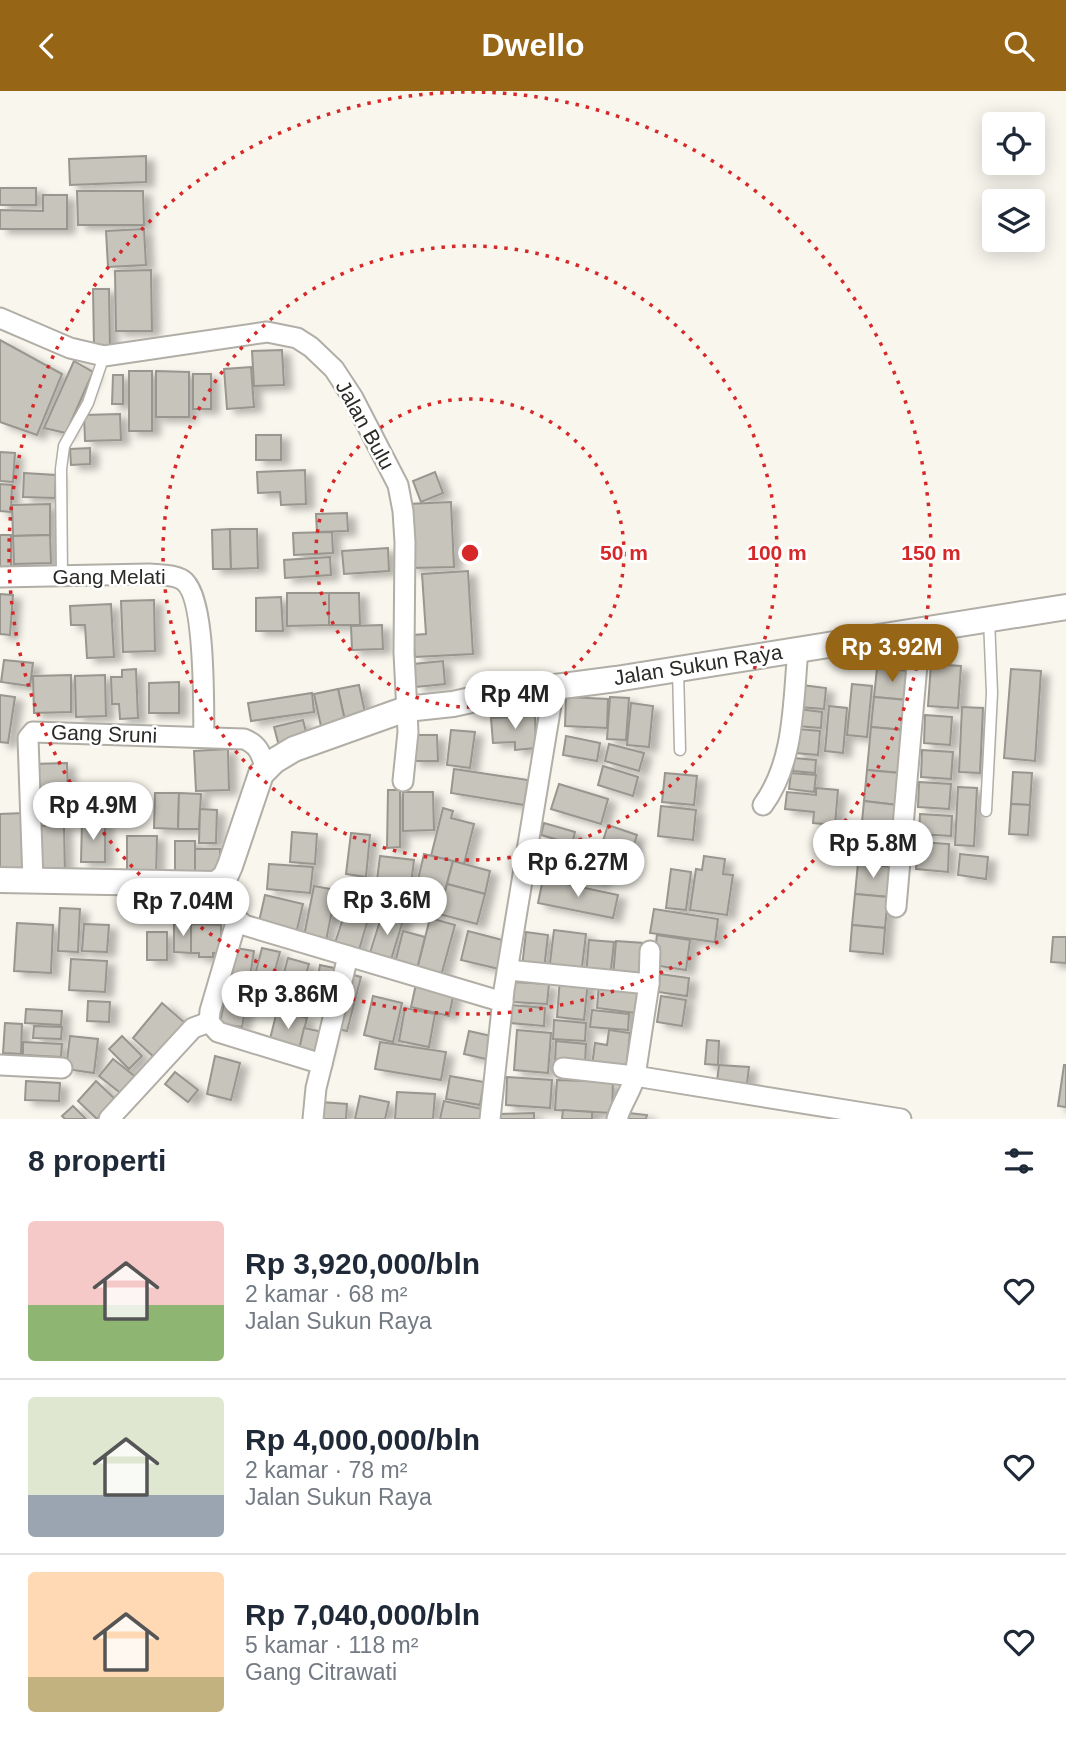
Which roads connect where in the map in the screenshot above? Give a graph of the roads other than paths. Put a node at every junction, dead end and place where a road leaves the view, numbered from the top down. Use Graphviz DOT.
graph roads {
  1 [pos="0,319"];
  2 [pos="104,356"];
  3 [pos="0,577"];
  4 [pos="62,577"];
  5 [pos="1066,607"];
  6 [pos="989,618"];
  7 [pos="920,630"];
  8 [pos="798,649"];
  9 [pos="678,668"];
  10 [pos="554,687"];
  11 [pos="406,709"];
  12 [pos="204,737"];
  13 [pos="680,750"];
  14 [pos="266,769"];
  15 [pos="403,781"];
  16 [pos="763,805"];
  17 [pos="986,811"];
  18 [pos="225,877"];
  19 [pos="0,880"];
  20 [pos="33,881"];
  21 [pos="897,907"];
  22 [pos="237,919"];
  23 [pos="650,951"];
  24 [pos="348,956"];
  25 [pos="508,970"];
  26 [pos="649,984"];
  27 [pos="503,1002"];
  28 [pos="209,1022"];
  29 [pos="322,1064"];
  30 [pos="0,1065"];
  31 [pos="62,1068"];
  32 [pos="563,1068"];
  33 [pos="635,1076"];
  34 [pos="109,1119"];
  35 [pos="313,1119"];
  36 [pos="490,1119"];
  37 [pos="617,1119"];
  38 [pos="901,1119"];
  1 -- 2 [label="street, Jalan Bulu"];
  2 -- 4 [label="lane"];
  2 -- 11 [label="street, Jalan Bulu"];
  3 -- 4 [label="street, Gang Melati"];
  4 -- 12 [label="street, Gang Melati"];
  5 -- 6 [label="street, Jalan Sukun Raya"];
  6 -- 7 [label="street, Jalan Sukun Raya"];
  6 -- 17 [label="lane"];
  7 -- 8 [label="street, Jalan Sukun Raya"];
  7 -- 21 [label="street"];
  8 -- 9 [label="street, Jalan Sukun Raya"];
  8 -- 16 [label="street"];
  9 -- 10 [label="street, Jalan Sukun Raya"];
  9 -- 13 [label="lane"];
  10 -- 11 [label="street, Jalan Sukun Raya"];
  10 -- 25 [label="street"];
  11 -- 14 [label="street, Jalan Sukun Raya"];
  11 -- 15 [label="street, Jalan Bulu"];
  12 -- 14 [label="street, Gang Sruni"];
  12 -- 20 [label="street, Gang Sruni"];
  14 -- 18 [label="street, Jalan Sukun Raya"];
  18 -- 20 [label="street"];
  18 -- 22 [label="street"];
  19 -- 20 [label="street"];
  22 -- 24 [label="street"];
  22 -- 28 [label="street"];
  23 -- 26 [label="street"];
  24 -- 27 [label="street"];
  24 -- 29 [label="street"];
  25 -- 26 [label="street"];
  25 -- 27 [label="street"];
  26 -- 33 [label="street"];
  27 -- 36 [label="street"];
  28 -- 29 [label="street"];
  28 -- 34 [label="street"];
  29 -- 35 [label="street"];
  30 -- 31 [label="street"];
  32 -- 33 [label="street"];
  33 -- 37 [label="street"];
  33 -- 38 [label="street"];
}
